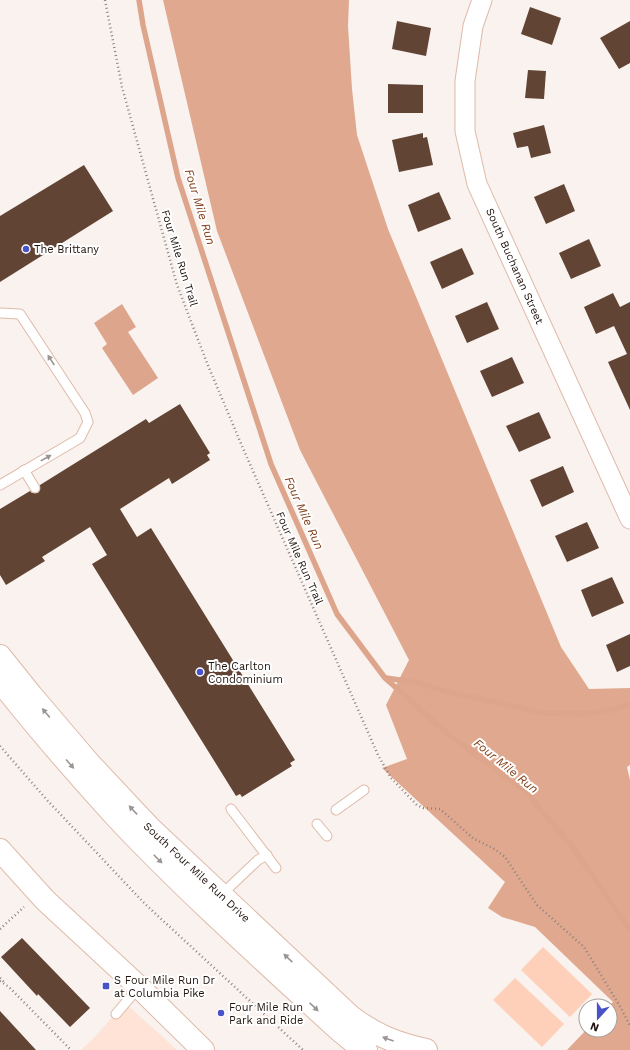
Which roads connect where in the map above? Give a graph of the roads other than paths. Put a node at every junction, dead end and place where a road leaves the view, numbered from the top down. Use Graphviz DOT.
graph roads {
  1 [pos="482,0"];
  2 [pos="0,313"];
  3 [pos="24,470"];
  4 [pos="0,485"];
  5 [pos="35,488"];
  6 [pos="630,519"];
  7 [pos="0,656"];
  8 [pos="0,680"];
  9 [pos="364,790"];
  10 [pos="231,809"];
  11 [pos="336,810"];
  12 [pos="317,824"];
  13 [pos="327,836"];
  14 [pos="0,850"];
  15 [pos="267,855"];
  16 [pos="276,868"];
  17 [pos="214,902"];
  18 [pos="139,987"];
  19 [pos="116,1014"];
  20 [pos="204,1050"];
  21 [pos="366,1050"];
  22 [pos="426,1050"];
  1 -- 6 [label="street, South Buchanan Street"];
  3 -- 2 [label="lane, one-way"];
  3 -- 4 [label="lane"];
  3 -- 5 [label="lane"];
  17 -- 7 [label="main road, South Four Mile Run Drive, one-way"];
  8 -- 17 [label="main road, South Four Mile Run Drive, one-way"];
  9 -- 11 [label="lane"];
  10 -- 15 [label="lane"];
  12 -- 13 [label="lane"];
  14 -- 18 [label="main road"];
  15 -- 16 [label="lane"];
  15 -- 17 [label="lane"];
  17 -- 21 [label="main road, South Four Mile Run Drive, one-way"];
  22 -- 17 [label="main road, South Four Mile Run Drive, one-way"];
  18 -- 19 [label="lane"];
  18 -- 20 [label="main road"];
}
